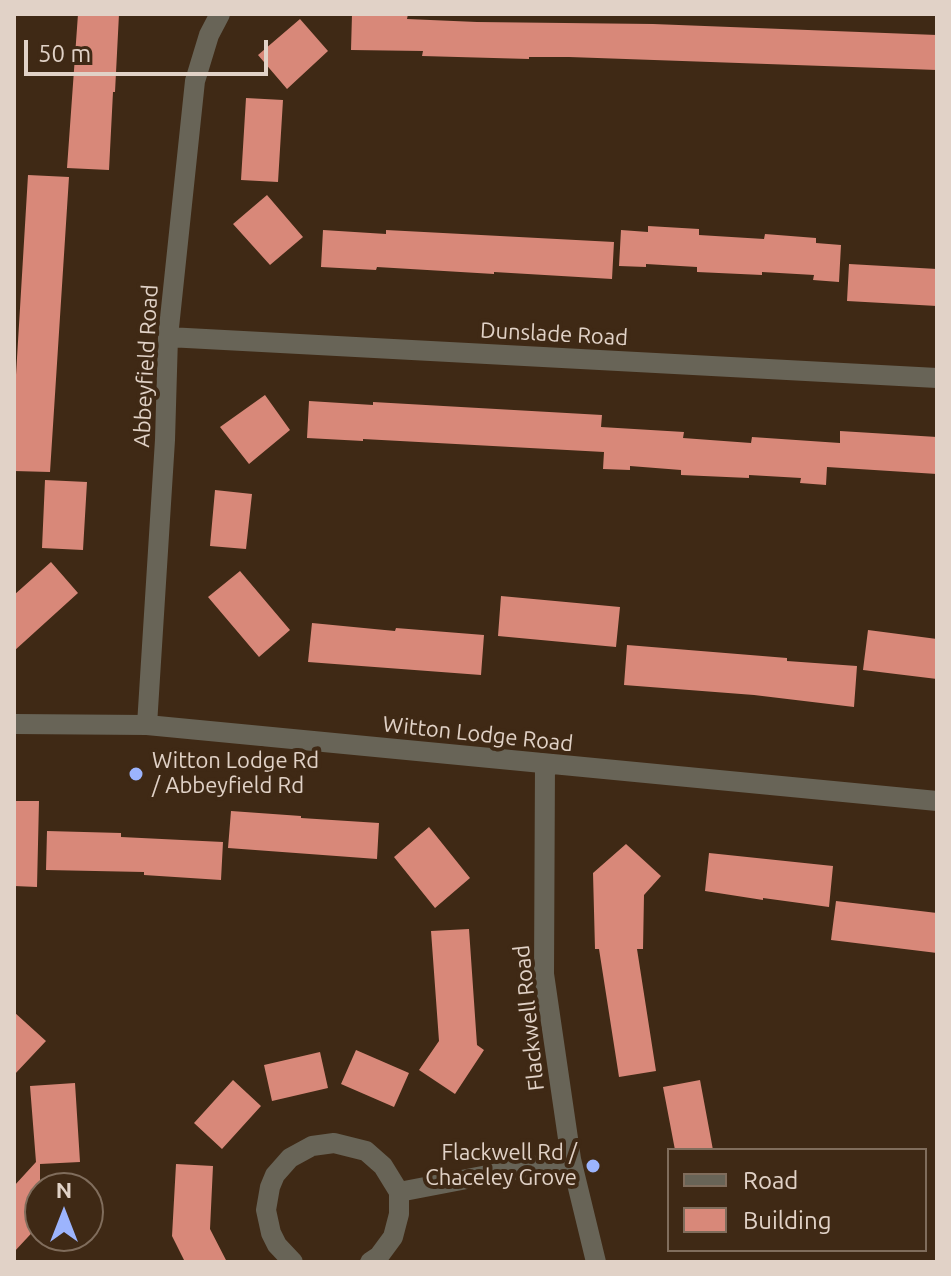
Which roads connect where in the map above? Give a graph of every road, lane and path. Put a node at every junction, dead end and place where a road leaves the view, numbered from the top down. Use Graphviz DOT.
graph roads {
  1 [pos="220,14"];
  2 [pos="168,337"];
  3 [pos="937,378"];
  4 [pos="14,724"];
  5 [pos="147,725"];
  6 [pos="545,764"];
  7 [pos="937,801"];
  8 [pos="571,1159"];
  9 [pos="399,1192"];
  10 [pos="293,1262"];
  11 [pos="370,1262"];
  12 [pos="596,1262"];
  1 -- 2 [label="street, Abbeyfield Road"];
  2 -- 3 [label="street, Dunslade Road"];
  2 -- 5 [label="street, Abbeyfield Road"];
  4 -- 5 [label="street, Witton Lodge Road"];
  5 -- 6 [label="street, Witton Lodge Road"];
  6 -- 7 [label="street, Witton Lodge Road"];
  6 -- 8 [label="street, Flackwell Road"];
  8 -- 9 [label="street"];
  8 -- 12 [label="street, Flackwell Road"];
  9 -- 10 [label="street"];
  9 -- 11 [label="street"];
}
